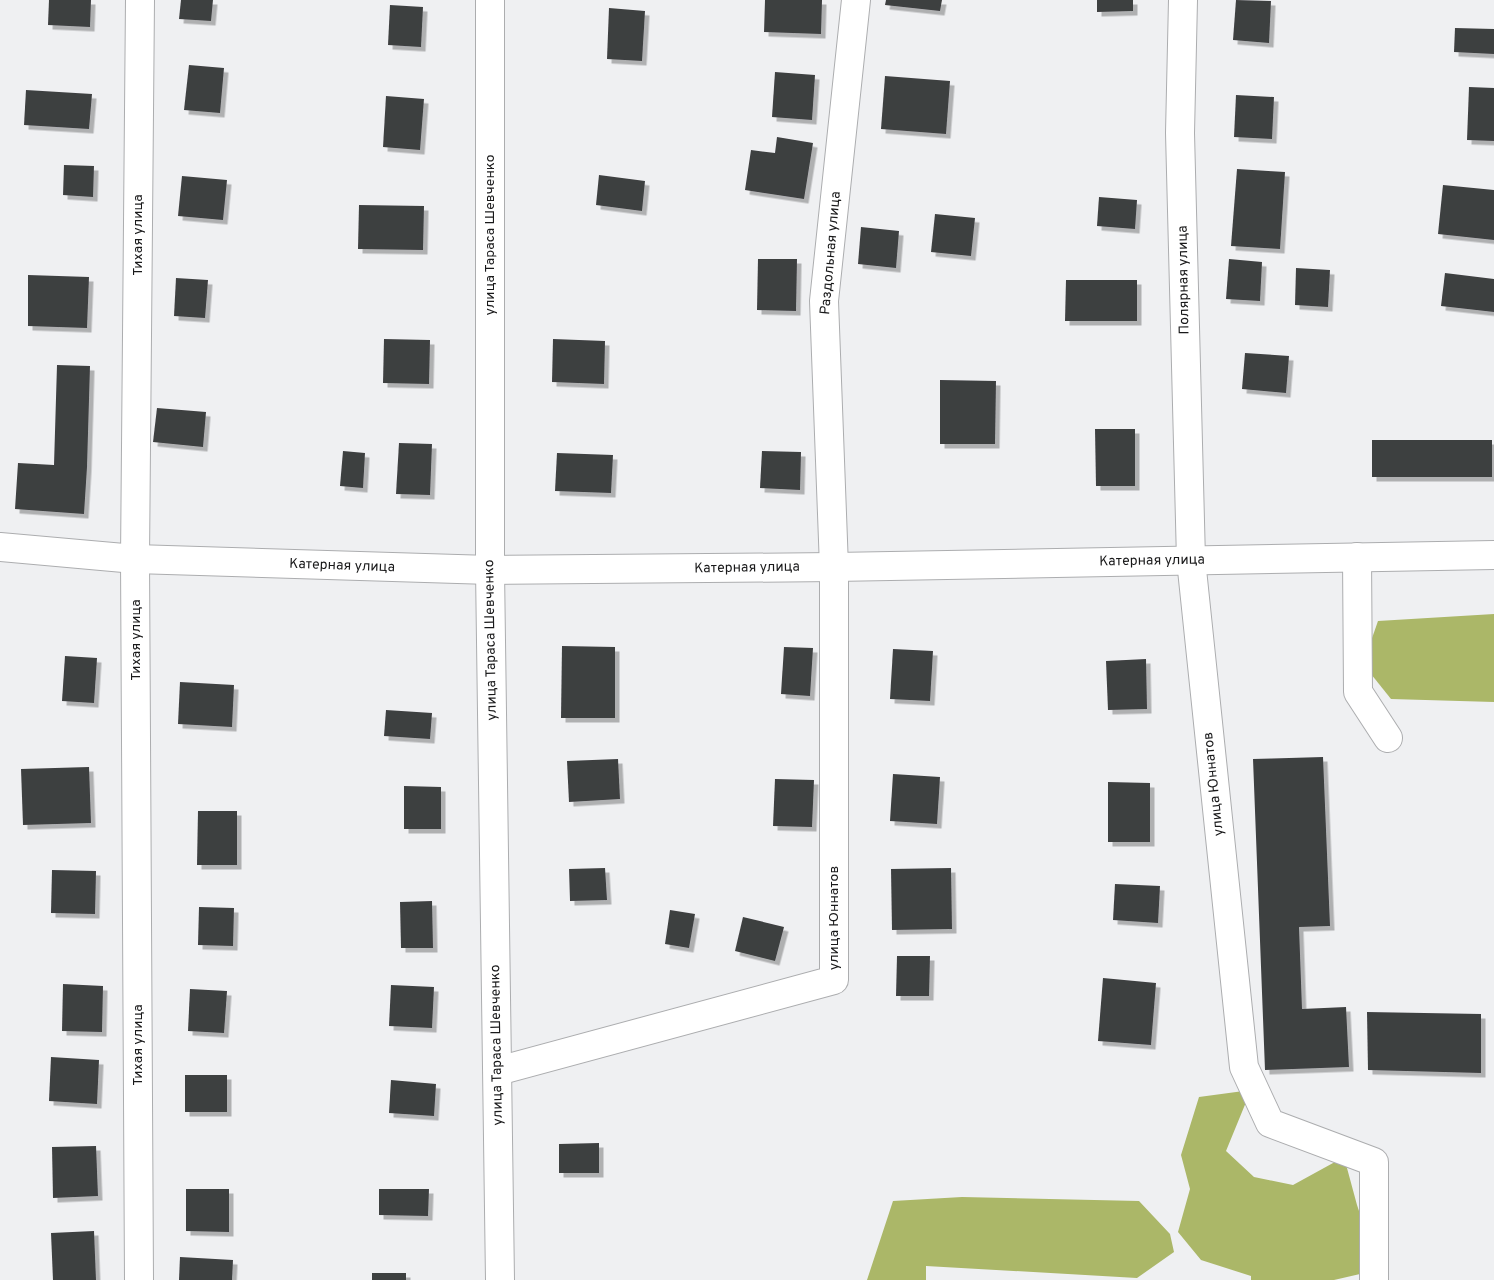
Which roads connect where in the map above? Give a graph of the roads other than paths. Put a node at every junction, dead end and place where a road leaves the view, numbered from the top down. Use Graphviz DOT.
graph roads {
  1 [pos="140,0"];
  2 [pos="490,0"];
  3 [pos="856,0"];
  4 [pos="1183,0"];
  5 [pos="0,547"];
  6 [pos="1494,555"];
  7 [pos="1357,558"];
  8 [pos="136,559"];
  9 [pos="1191,560"];
  10 [pos="834,567"];
  11 [pos="490,570"];
  12 [pos="1388,738"];
  13 [pos="498,1070"];
  14 [pos="139,1280"];
  15 [pos="500,1280"];
  16 [pos="1374,1280"];
  1 -- 8 [label="street, Тихая улица"];
  2 -- 11 [label="street, улица Тараса Шевченко"];
  3 -- 10 [label="street, Раздольная улица"];
  4 -- 9 [label="street, Полярная улица"];
  5 -- 8 [label="street, Катерная улица"];
  6 -- 7 [label="street, Катерная улица"];
  7 -- 9 [label="street, Катерная улица"];
  7 -- 12 [label="street"];
  8 -- 11 [label="street, Катерная улица"];
  8 -- 14 [label="street, Тихая улица"];
  9 -- 10 [label="street, Катерная улица"];
  9 -- 16 [label="street, улица Юннатов"];
  10 -- 11 [label="street, Катерная улица"];
  10 -- 13 [label="street, улица Юннатов"];
  11 -- 13 [label="street, улица Тараса Шевченко"];
  13 -- 15 [label="street, улица Тараса Шевченко"];
}
